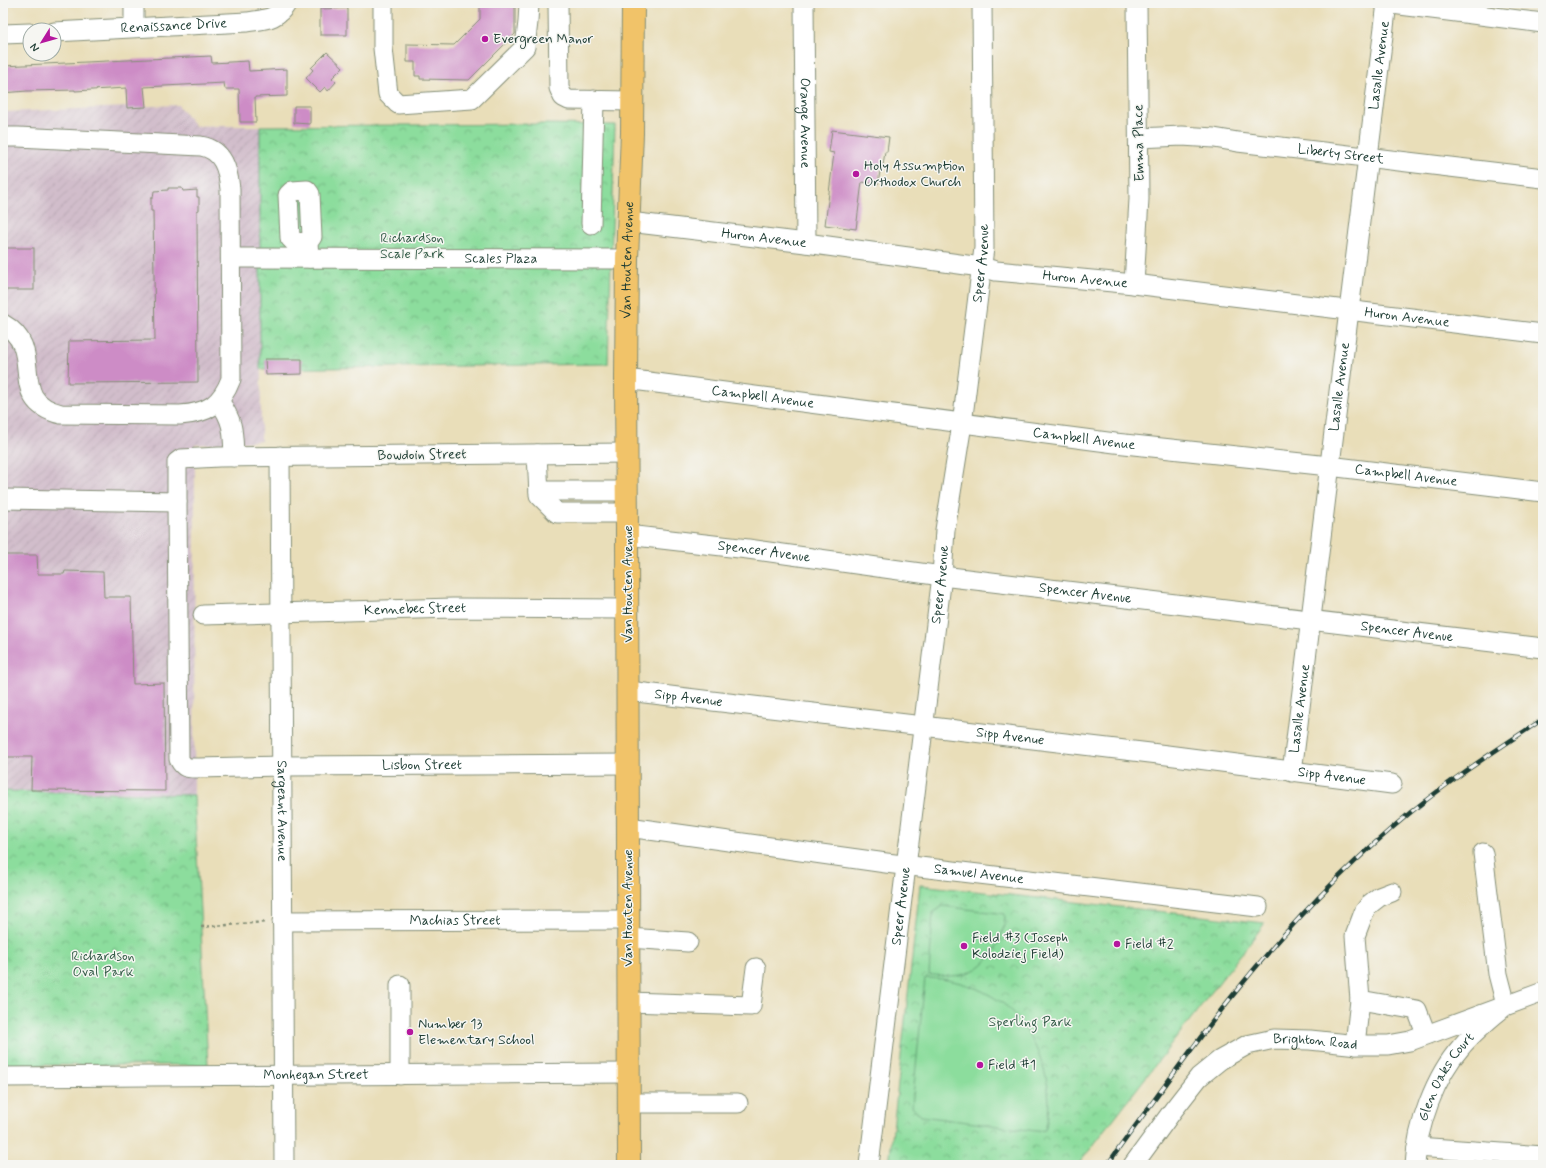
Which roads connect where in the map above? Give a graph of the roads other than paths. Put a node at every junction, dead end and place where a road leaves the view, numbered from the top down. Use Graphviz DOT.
graph roads {
  1 [pos="134,3"];
  2 [pos="287,3"];
  3 [pos="383,3"];
  4 [pos="529,3"];
  5 [pos="558,3"];
  6 [pos="633,3"];
  7 [pos="804,3"];
  8 [pos="982,3"];
  9 [pos="1137,3"];
  10 [pos="1386,3"];
  11 [pos="1543,23"];
  12 [pos="134,27"];
  13 [pos="62,32"];
  14 [pos="22,33"];
  15 [pos="3,34"];
  16 [pos="594,100"];
  17 [pos="632,101"];
  18 [pos="3,137"];
  19 [pos="1139,138"];
  20 [pos="1368,157"];
  21 [pos="1543,178"];
  22 [pos="629,222"];
  23 [pos="591,224"];
  24 [pos="806,243"];
  25 [pos="231,258"];
  26 [pos="627,259"];
  27 [pos="981,267"];
  28 [pos="1134,284"];
  29 [pos="1349,310"];
  30 [pos="3,324"];
  31 [pos="1543,334"];
  32 [pos="626,379"];
  33 [pos="219,401"];
  34 [pos="962,424"];
  35 [pos="626,453"];
  36 [pos="537,454"];
  37 [pos="280,456"];
  38 [pos="226,457"];
  39 [pos="1329,466"];
  40 [pos="539,491"];
  41 [pos="627,491"];
  42 [pos="1543,492"];
  43 [pos="3,499"];
  44 [pos="177,502"];
  45 [pos="627,513"];
  46 [pos="628,535"];
  47 [pos="942,576"];
  48 [pos="628,609"];
  49 [pos="280,613"];
  50 [pos="203,615"];
  51 [pos="1310,621"];
  52 [pos="1543,648"];
  53 [pos="628,691"];
  54 [pos="923,726"];
  55 [pos="628,764"];
  56 [pos="282,766"];
  57 [pos="1292,772"];
  58 [pos="1392,784"];
  59 [pos="628,827"];
  60 [pos="1483,853"];
  61 [pos="907,865"];
  62 [pos="1392,892"];
  63 [pos="1258,907"];
  64 [pos="282,921"];
  65 [pos="628,929"];
  66 [pos="688,942"];
  67 [pos="756,968"];
  68 [pos="400,985"];
  69 [pos="1543,992"];
  70 [pos="1360,1000"];
  71 [pos="628,1002"];
  72 [pos="1506,1005"];
  73 [pos="1426,1034"];
  74 [pos="1355,1045"];
  75 [pos="628,1073"];
  76 [pos="400,1075"];
  77 [pos="284,1076"];
  78 [pos="3,1077"];
  79 [pos="629,1103"];
  80 [pos="738,1103"];
  81 [pos="1416,1156"];
  82 [pos="1543,1156"];
  83 [pos="284,1165"];
  84 [pos="629,1165"];
  85 [pos="869,1165"];
  86 [pos="1134,1165"];
  1 -- 12 [label="street"];
  2 -- 12 [label="street, Renaissance Drive"];
  3 -- 4 [label="street"];
  5 -- 16 [label="street"];
  6 -- 17 [label="main road, Van Houten Avenue"];
  7 -- 24 [label="street, Orange Avenue"];
  8 -- 27 [label="street, Speer Avenue"];
  9 -- 19 [label="street, Emma Place"];
  10 -- 11 [label="street"];
  10 -- 20 [label="street, Lasalle Avenue"];
  12 -- 13 [label="street, Renaissance Drive"];
  14 -- 15 [label="street"];
  16 -- 17 [label="street"];
  16 -- 23 [label="street"];
  17 -- 22 [label="main road, Van Houten Avenue"];
  18 -- 25 [label="street"];
  19 -- 20 [label="street, Liberty Street"];
  19 -- 28 [label="street, Emma Place"];
  20 -- 21 [label="street, Liberty Street"];
  20 -- 29 [label="street, Lasalle Avenue"];
  22 -- 24 [label="street, Huron Avenue"];
  22 -- 26 [label="main road, Van Houten Avenue"];
  24 -- 27 [label="street, Huron Avenue"];
  25 -- 26 [label="street, Scales Plaza"];
  25 -- 33 [label="street"];
  26 -- 32 [label="main road, Van Houten Avenue"];
  27 -- 28 [label="street, Huron Avenue"];
  27 -- 34 [label="street, Speer Avenue"];
  28 -- 29 [label="street, Huron Avenue"];
  29 -- 31 [label="street, Huron Avenue"];
  29 -- 39 [label="street, Lasalle Avenue"];
  30 -- 33 [label="street"];
  32 -- 34 [label="street, Campbell Avenue"];
  32 -- 35 [label="main road, Van Houten Avenue"];
  33 -- 38 [label="street"];
  34 -- 39 [label="street, Campbell Avenue"];
  34 -- 47 [label="street, Speer Avenue"];
  35 -- 36 [label="street, Bowdoin Street"];
  35 -- 41 [label="main road, Van Houten Avenue"];
  36 -- 37 [label="street, Bowdoin Street"];
  36 -- 40 [label="street"];
  37 -- 38 [label="street, Bowdoin Street"];
  37 -- 49 [label="street, Sargeant Avenue"];
  38 -- 44 [label="street, Bowdoin Street"];
  39 -- 42 [label="street, Campbell Avenue"];
  39 -- 51 [label="street, Lasalle Avenue"];
  40 -- 41 [label="street"];
  40 -- 45 [label="street"];
  41 -- 45 [label="main road, Van Houten Avenue"];
  43 -- 44 [label="street"];
  44 -- 56 [label="street, Lisbon Street"];
  45 -- 46 [label="main road, Van Houten Avenue"];
  46 -- 47 [label="street, Spencer Avenue"];
  46 -- 48 [label="main road, Van Houten Avenue"];
  47 -- 51 [label="street, Spencer Avenue"];
  47 -- 54 [label="street, Speer Avenue"];
  48 -- 49 [label="street, Kennebec Street"];
  48 -- 53 [label="main road, Van Houten Avenue"];
  49 -- 50 [label="street, Kennebec Street"];
  49 -- 56 [label="street, Sargeant Avenue"];
  51 -- 52 [label="street, Spencer Avenue"];
  51 -- 57 [label="street, Lasalle Avenue"];
  53 -- 54 [label="street, Sipp Avenue"];
  53 -- 55 [label="main road, Van Houten Avenue"];
  54 -- 57 [label="street, Sipp Avenue"];
  54 -- 61 [label="street, Speer Avenue"];
  55 -- 56 [label="street, Lisbon Street"];
  55 -- 59 [label="main road, Van Houten Avenue"];
  56 -- 64 [label="street, Sargeant Avenue"];
  57 -- 58 [label="street, Sipp Avenue"];
  59 -- 61 [label="street, Samuel Avenue"];
  59 -- 65 [label="main road, Van Houten Avenue"];
  60 -- 72 [label="street"];
  61 -- 63 [label="street, Samuel Avenue"];
  61 -- 85 [label="street, Speer Avenue"];
  62 -- 70 [label="street"];
  64 -- 65 [label="street, Machias Street"];
  64 -- 77 [label="street, Sargeant Avenue"];
  65 -- 66 [label="street, Machias Street"];
  65 -- 71 [label="main road, Van Houten Avenue"];
  67 -- 71 [label="street"];
  68 -- 76 [label="street"];
  69 -- 72 [label="street, Brighton Road"];
  70 -- 73 [label="street"];
  70 -- 74 [label="street"];
  71 -- 75 [label="main road, Van Houten Avenue"];
  72 -- 73 [label="street, Brighton Road"];
  72 -- 81 [label="street, Glen Oaks Court"];
  73 -- 74 [label="street, Brighton Road"];
  74 -- 86 [label="street, Brighton Road"];
  75 -- 76 [label="street, Monhegan Street"];
  75 -- 79 [label="main road, Van Houten Avenue"];
  76 -- 77 [label="street, Monhegan Street"];
  77 -- 78 [label="street, Monhegan Street"];
  77 -- 83 [label="street, Sargeant Avenue"];
  79 -- 80 [label="street"];
  79 -- 84 [label="main road, Van Houten Avenue"];
  81 -- 82 [label="street"];
}
